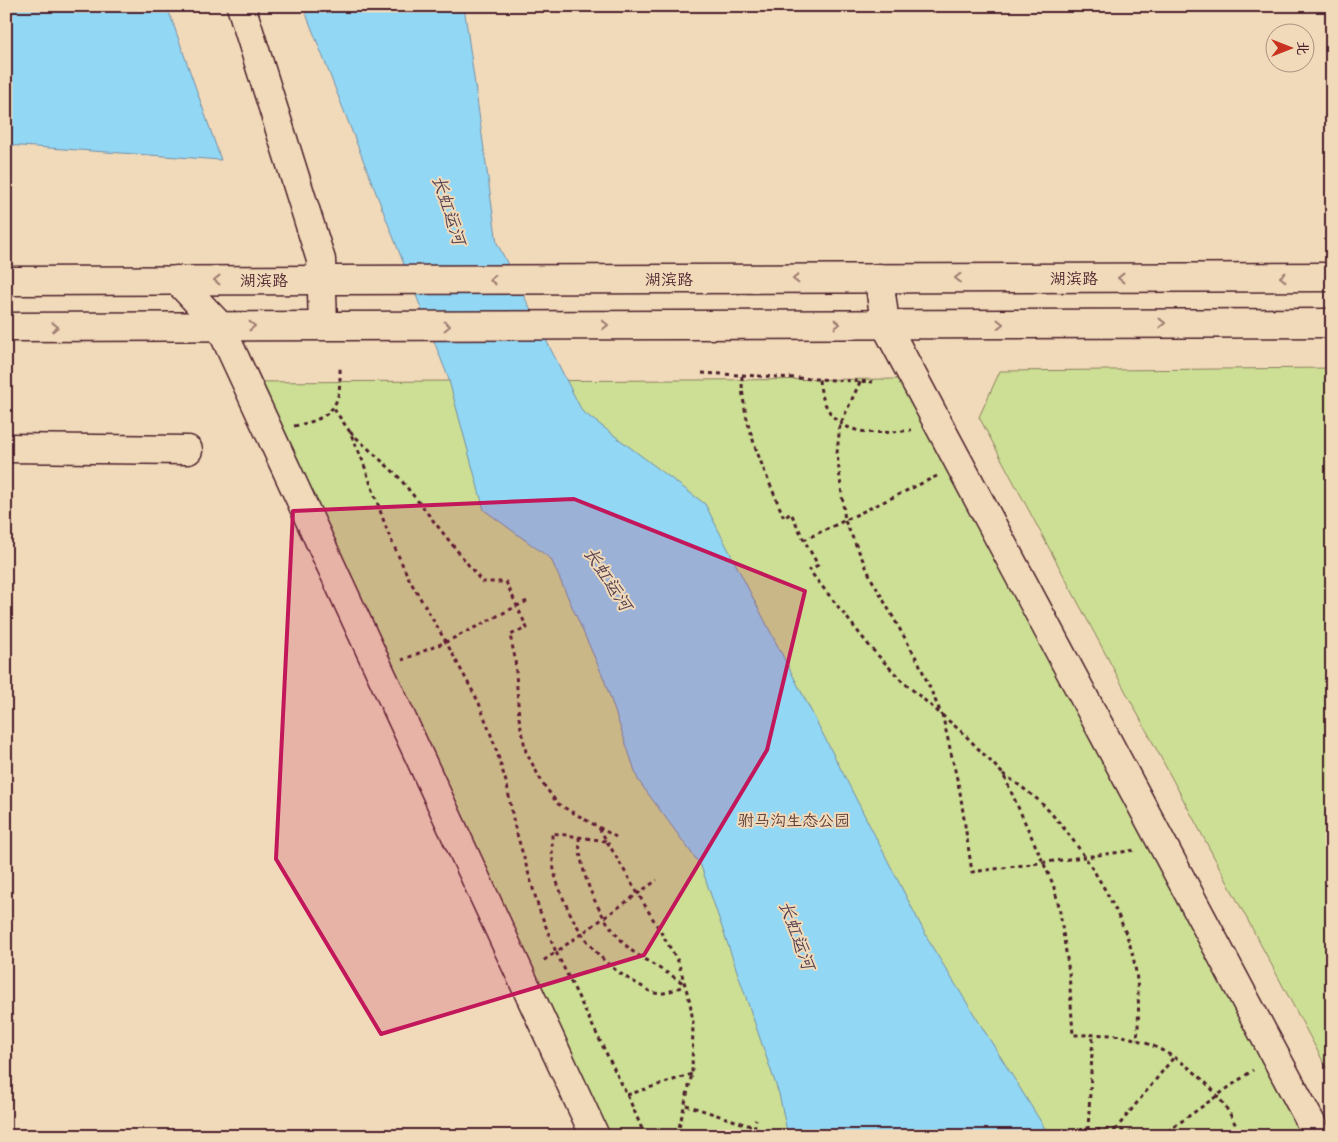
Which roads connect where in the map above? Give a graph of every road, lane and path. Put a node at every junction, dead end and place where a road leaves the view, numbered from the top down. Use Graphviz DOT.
graph roads {
  1 [pos="241,6"];
  2 [pos="1332,277"];
  3 [pos="880,278"];
  4 [pos="177,280"];
  5 [pos="320,280"];
  6 [pos="6,281"];
  7 [pos="1332,323"];
  8 [pos="885,324"];
  9 [pos="324,325"];
  10 [pos="220,326"];
  11 [pos="6,327"];
  12 [pos="340,368"];
  13 [pos="702,373"];
  14 [pos="742,376"];
  15 [pos="819,380"];
  16 [pos="860,382"];
  17 [pos="873,382"];
  18 [pos="334,409"];
  19 [pos="840,425"];
  20 [pos="912,430"];
  21 [pos="269,432"];
  22 [pos="350,432"];
  23 [pos="6,448"];
  24 [pos="188,450"];
  25 [pos="942,473"];
  26 [pos="845,521"];
  27 [pos="804,540"];
  28 [pos="526,601"];
  29 [pos="516,606"];
  30 [pos="446,642"];
  31 [pos="379,670"];
  32 [pos="941,713"];
  33 [pos="1003,774"];
  34 [pos="598,827"];
  35 [pos="579,837"];
  36 [pos="616,837"];
  37 [pos="607,841"];
  38 [pos="1143,849"];
  39 [pos="1084,857"];
  40 [pos="1043,862"];
  41 [pos="657,880"];
  42 [pos="638,894"];
  43 [pos="605,917"];
  44 [pos="581,934"];
  45 [pos="556,952"];
  46 [pos="521,976"];
  47 [pos="683,982"];
  48 [pos="1092,1035"];
  49 [pos="1136,1040"];
  50 [pos="1174,1057"];
  51 [pos="1260,1066"];
  52 [pos="692,1074"];
  53 [pos="627,1095"];
  54 [pos="1217,1097"];
  55 [pos="686,1105"];
  56 [pos="756,1119"];
  57 [pos="754,1127"];
  58 [pos="1088,1130"];
  59 [pos="1114,1130"];
  60 [pos="595,1136"];
  61 [pos="644,1136"];
  62 [pos="677,1136"];
  63 [pos="753,1136"];
  64 [pos="1065,1136"];
  65 [pos="1140,1136"];
  66 [pos="1162,1136"];
  67 [pos="1240,1136"];
  68 [pos="1318,1136"];
  1 -- 5 [label="main road"];
  2 -- 3 [label="main road, 湖滨路, one-way"];
  3 -- 5 [label="main road, 湖滨路, one-way"];
  3 -- 8 [label="main road"];
  5 -- 4 [label="main road, 湖滨路, one-way"];
  4 -- 6 [label="main road, 湖滨路"];
  4 -- 10 [label="main road"];
  5 -- 9 [label="main road"];
  8 -- 7 [label="main road, one-way"];
  9 -- 8 [label="main road, one-way"];
  8 -- 68 [label="main road"];
  10 -- 9 [label="main road, one-way"];
  11 -- 10 [label="main road, one-way"];
  10 -- 21 [label="main road"];
  12 -- 18 [label="path"];
  13 -- 14 [label="path"];
  14 -- 15 [label="path"];
  14 -- 27 [label="path"];
  15 -- 16 [label="path"];
  15 -- 19 [label="path"];
  16 -- 17 [label="path"];
  16 -- 19 [label="path"];
  18 -- 21 [label="path"];
  18 -- 22 [label="path"];
  19 -- 20 [label="path"];
  19 -- 26 [label="path"];
  21 -- 31 [label="main road"];
  22 -- 29 [label="path"];
  22 -- 30 [label="path"];
  23 -- 24 [label="main road"];
  25 -- 26 [label="path"];
  26 -- 27 [label="path"];
  26 -- 32 [label="path"];
  27 -- 32 [label="path"];
  28 -- 29 [label="path"];
  29 -- 30 [label="path"];
  29 -- 34 [label="path"];
  30 -- 31 [label="path"];
  30 -- 45 [label="path"];
  31 -- 46 [label="main road"];
  32 -- 33 [label="path"];
  32 -- 40 [label="path"];
  33 -- 39 [label="path"];
  33 -- 40 [label="path"];
  34 -- 36 [label="path"];
  34 -- 37 [label="path"];
  35 -- 37 [label="path"];
  35 -- 43 [label="path"];
  35 -- 44 [label="path"];
  37 -- 42 [label="path"];
  38 -- 39 [label="path"];
  39 -- 40 [label="path"];
  39 -- 49 [label="path"];
  40 -- 48 [label="path"];
  41 -- 42 [label="path"];
  42 -- 43 [label="path"];
  42 -- 47 [label="path"];
  43 -- 44 [label="path"];
  43 -- 47 [label="path"];
  44 -- 45 [label="path"];
  44 -- 47 [label="path"];
  45 -- 46 [label="path"];
  45 -- 53 [label="path"];
  46 -- 60 [label="main road"];
  47 -- 52 [label="path"];
  48 -- 49 [label="path"];
  48 -- 58 [label="path"];
  49 -- 50 [label="path"];
  50 -- 54 [label="path"];
  50 -- 59 [label="path"];
  51 -- 54 [label="path"];
  52 -- 53 [label="path"];
  52 -- 55 [label="path"];
  53 -- 61 [label="path"];
  54 -- 66 [label="path"];
  54 -- 67 [label="path"];
  55 -- 57 [label="path"];
  55 -- 62 [label="path"];
  56 -- 57 [label="path"];
  57 -- 63 [label="path"];
  58 -- 59 [label="path"];
  58 -- 64 [label="path"];
  59 -- 65 [label="path"];
}
